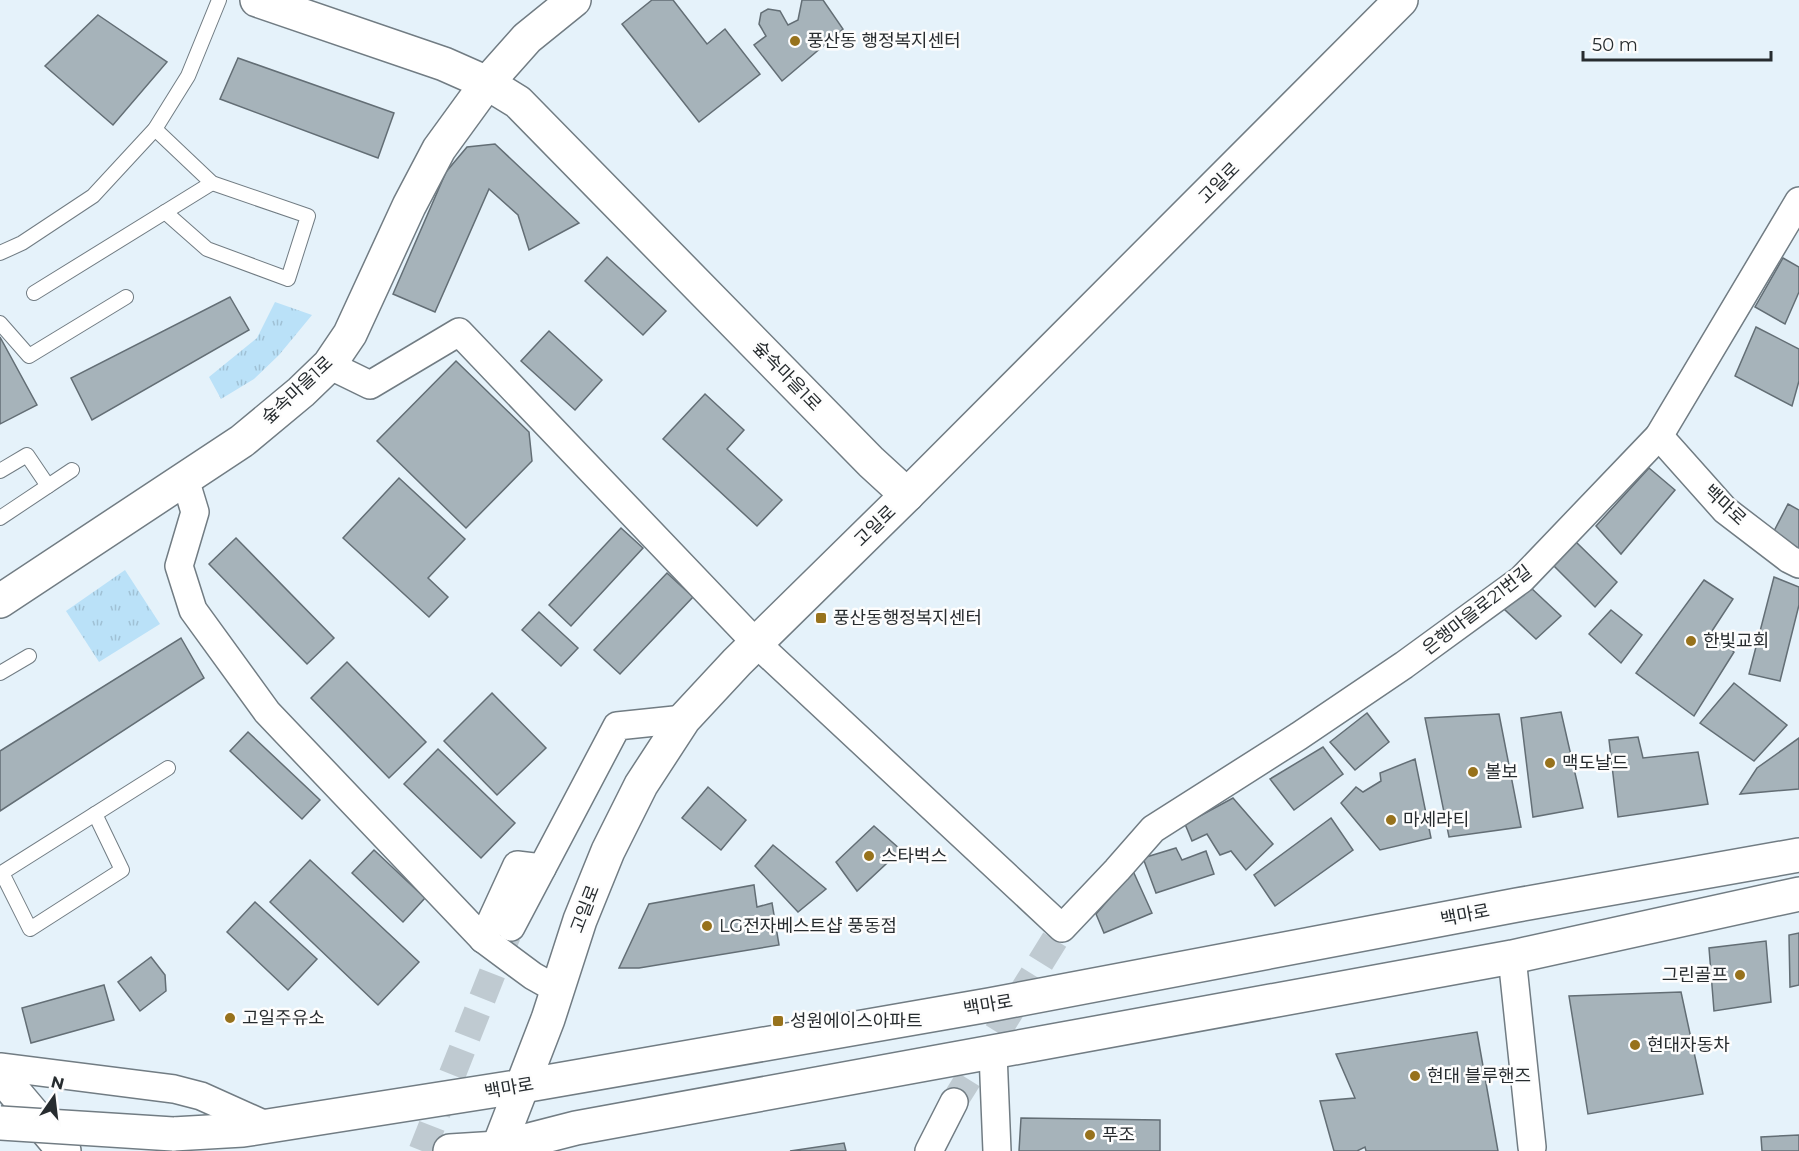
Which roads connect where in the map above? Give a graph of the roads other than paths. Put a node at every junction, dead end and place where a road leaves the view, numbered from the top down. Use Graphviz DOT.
graph roads {
  1 [pos="219,0"];
  2 [pos="257,0"];
  3 [pos="574,0"];
  4 [pos="1401,0"];
  5 [pos="487,82"];
  6 [pos="155,129"];
  7 [pos="212,183"];
  8 [pos="1799,201"];
  9 [pos="165,212"];
  10 [pos="0,253"];
  11 [pos="34,293"];
  12 [pos="126,297"];
  13 [pos="0,323"];
  14 [pos="328,365"];
  15 [pos="1659,436"];
  16 [pos="72,470"];
  17 [pos="0,471"];
  18 [pos="185,479"];
  19 [pos="48,486"];
  20 [pos="907,495"];
  21 [pos="0,518"];
  22 [pos="1799,564"];
  23 [pos="0,601"];
  24 [pos="756,643"];
  25 [pos="29,656"];
  26 [pos="0,673"];
  27 [pos="684,719"];
  28 [pos="168,768"];
  29 [pos="95,814"];
  30 [pos="1799,855"];
  31 [pos="542,868"];
  32 [pos="1,874"];
  33 [pos="1799,894"];
  34 [pos="511,927"];
  35 [pos="483,939"];
  36 [pos="1512,957"];
  37 [pos="558,990"];
  38 [pos="993,1053"];
  39 [pos="0,1067"];
  40 [pos="0,1075"];
  41 [pos="523,1086"];
  42 [pos="954,1102"];
  43 [pos="0,1123"];
  44 [pos="270,1126"];
  45 [pos="1532,1147"];
  46 [pos="497,1149"];
  47 [pos="64,1151"];
  48 [pos="450,1151"];
  49 [pos="929,1151"];
  50 [pos="997,1151"];
  1 -- 6 [label="lane"];
  2 -- 5 [label="main road, 숲속마을1로"];
  3 -- 5 [label="main road, 숲속마을1로"];
  4 -- 20 [label="main road, 고일로"];
  5 -- 14 [label="main road, 숲속마을1로"];
  5 -- 20 [label="main road, 숲속마을1로"];
  6 -- 7 [label="lane"];
  6 -- 10 [label="lane"];
  7 -- 9 [label="lane"];
  7 -- 9 [label="lane"];
  8 -- 15 [label="street, 은행마을로21번길"];
  9 -- 11 [label="lane"];
  12 -- 13 [label="lane"];
  14 -- 18 [label="main road, 숲속마을1로"];
  14 -- 24 [label="street"];
  15 -- 22 [label="street, 백마로"];
  15 -- 24 [label="street, 은행마을로21번길"];
  16 -- 19 [label="lane"];
  17 -- 19 [label="lane"];
  18 -- 23 [label="main road, 숲속마을1로"];
  18 -- 35 [label="street"];
  19 -- 21 [label="lane"];
  20 -- 24 [label="main road, 고일로"];
  24 -- 27 [label="main road, 고일로"];
  25 -- 26 [label="lane"];
  27 -- 31 [label="street"];
  27 -- 37 [label="main road, 고일로"];
  28 -- 29 [label="lane"];
  29 -- 32 [label="lane"];
  29 -- 32 [label="lane"];
  30 -- 41 [label="main road, 백마로"];
  31 -- 34 [label="street"];
  31 -- 35 [label="street"];
  33 -- 36 [label="main road"];
  35 -- 37 [label="street"];
  36 -- 38 [label="main road"];
  36 -- 45 [label="street"];
  37 -- 41 [label="main road, 고일로"];
  38 -- 46 [label="main road"];
  38 -- 50 [label="street"];
  39 -- 44 [label="street"];
  40 -- 47 [label="main road"];
  41 -- 44 [label="main road, 백마로"];
  41 -- 46 [label="main road, 고일로"];
  42 -- 49 [label="street"];
  43 -- 44 [label="main road, 백마로, bridge"];
  46 -- 48 [label="main road"];
}
